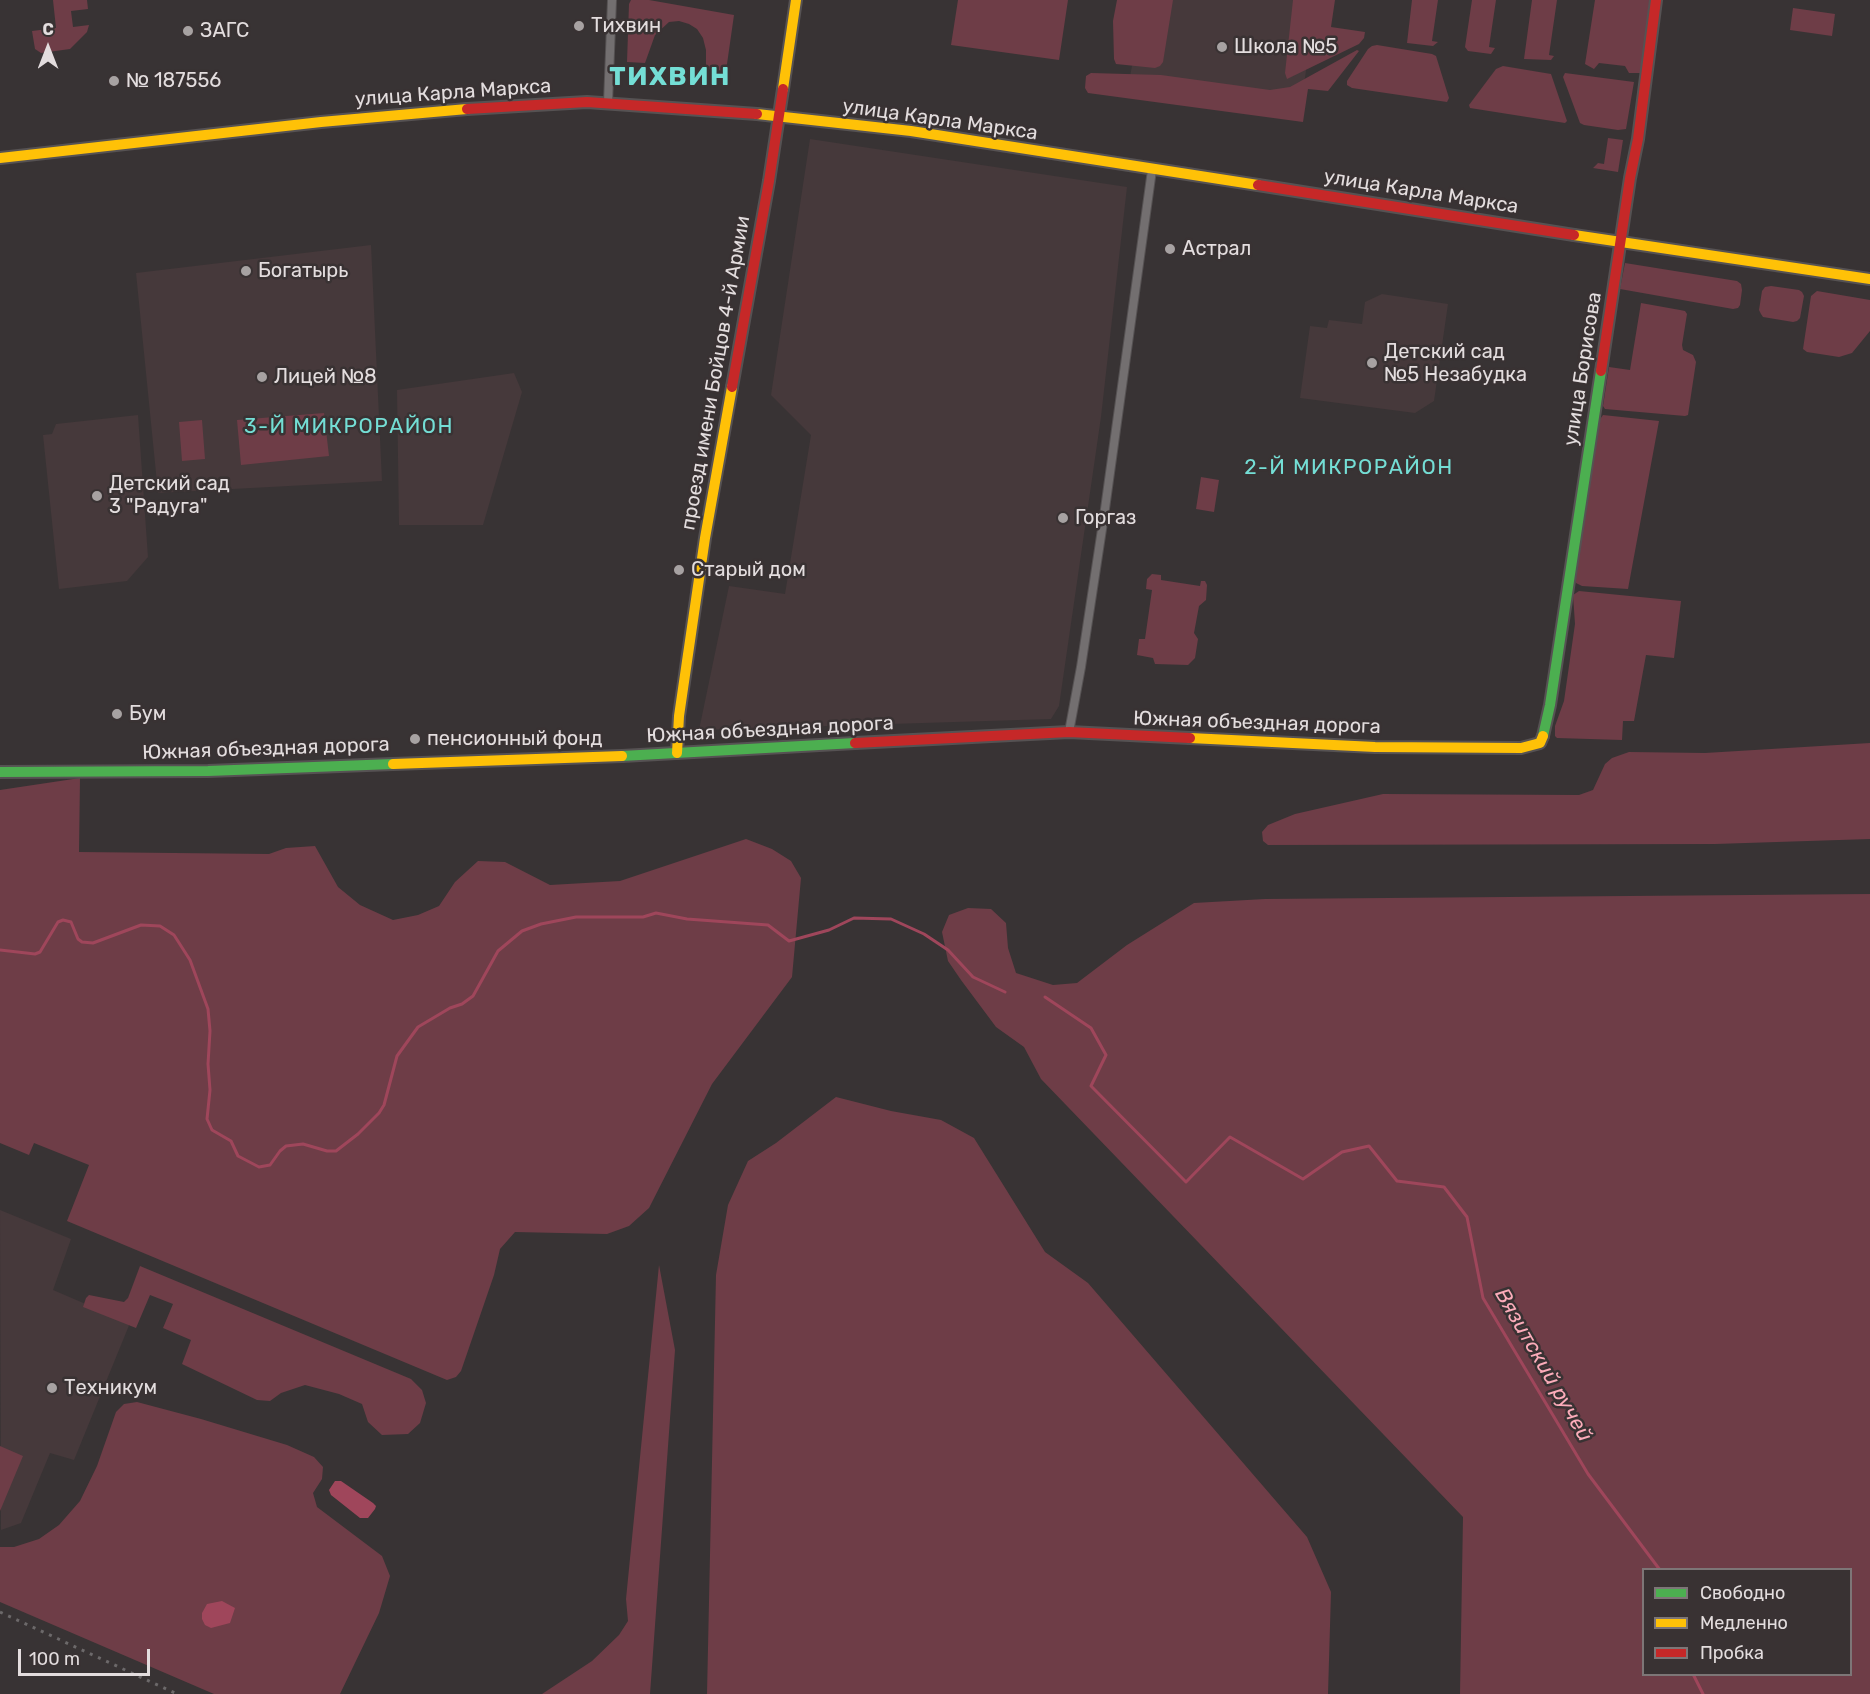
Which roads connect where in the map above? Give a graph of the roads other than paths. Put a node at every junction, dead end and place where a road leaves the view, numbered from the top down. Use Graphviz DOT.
graph roads {
  1 [pos="612,0"];
  2 [pos="796,0"];
  3 [pos="1656,0"];
  4 [pos="608,103"];
  5 [pos="779,117"];
  6 [pos="0,158"];
  7 [pos="1152,170"];
  8 [pos="1621,241"];
  9 [pos="1870,279"];
  10 [pos="1069,732"];
  11 [pos="1540,743"];
  12 [pos="676,753"];
  13 [pos="0,772"];
  1 -- 4 [label="street"];
  2 -- 5 [label="street, проезд имени Бойцов 4-й Армии"];
  3 -- 8 [label="street, улица Борисова"];
  4 -- 5 [label="street, улица Карла Маркса"];
  4 -- 6 [label="street, улица Карла Маркса"];
  5 -- 7 [label="street, улица Карла Маркса"];
  5 -- 12 [label="street, проезд имени Бойцов 4-й Армии"];
  7 -- 8 [label="street, улица Карла Маркса"];
  7 -- 10 [label="street"];
  8 -- 9 [label="street, улица Карла Маркса"];
  8 -- 11 [label="street, улица Борисова"];
  10 -- 11 [label="street, Южная объездная дорога"];
  10 -- 12 [label="street, Южная объездная дорога"];
  12 -- 13 [label="street, Южная объездная дорога"];
}
